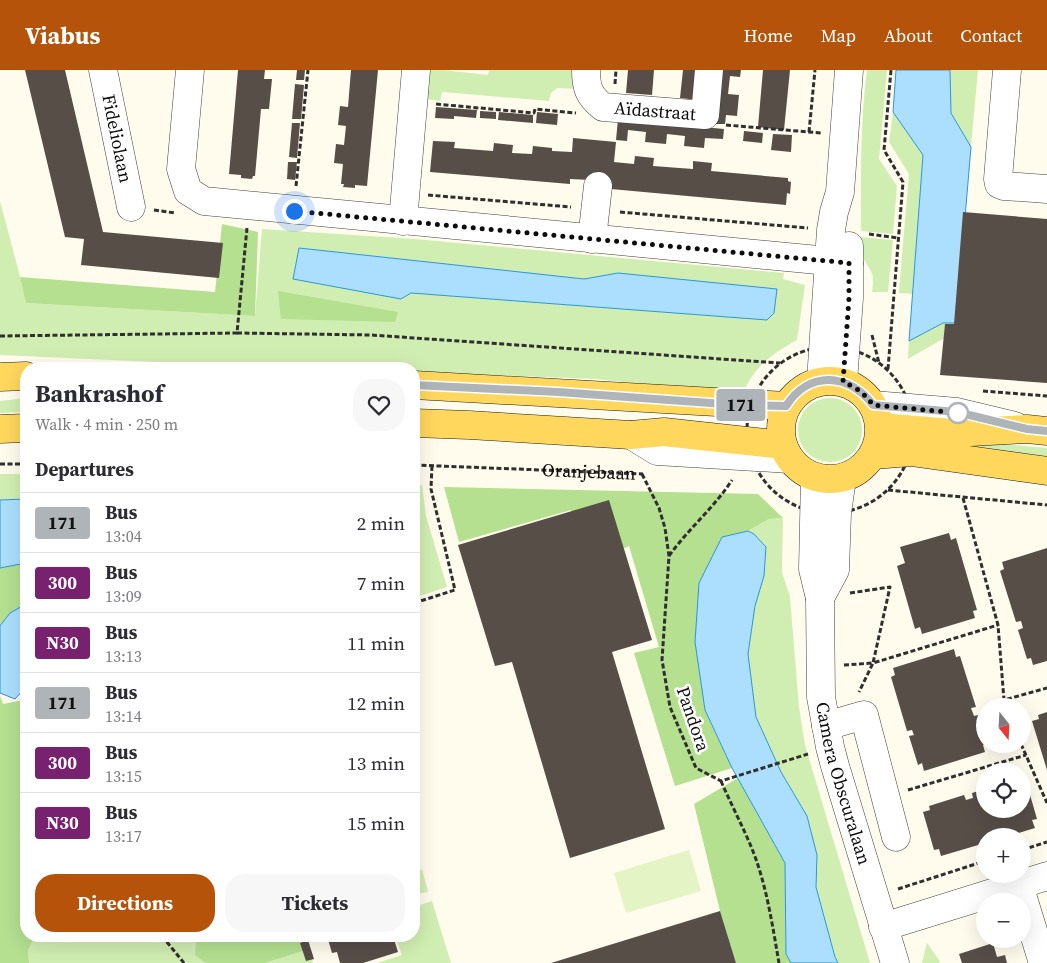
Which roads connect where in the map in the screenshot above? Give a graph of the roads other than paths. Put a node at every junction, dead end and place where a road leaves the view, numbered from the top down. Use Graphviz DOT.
graph roads {
  1 [pos="103,70"];
  2 [pos="190,70"];
  3 [pos="416,70"];
  4 [pos="586,70"];
  5 [pos="709,70"];
  6 [pos="849,70"];
  7 [pos="1007,70"];
  8 [pos="598,186"];
  9 [pos="1047,189"];
  10 [pos="131,207"];
  11 [pos="402,221"];
  12 [pos="592,239"];
  13 [pos="840,263"];
  14 [pos="20,376"];
  15 [pos="0,377"];
  16 [pos="832,381"];
  17 [pos="420,385"];
  18 [pos="786,406"];
  19 [pos="876,416"];
  20 [pos="420,423"];
  21 [pos="20,428"];
  22 [pos="0,429"];
  23 [pos="1037,430"];
  24 [pos="786,452"];
  25 [pos="872,455"];
  26 [pos="1047,471"];
  27 [pos="815,477"];
  28 [pos="842,478"];
  29 [pos="820,598"];
  30 [pos="826,726"];
  31 [pos="886,797"];
  32 [pos="847,809"];
  33 [pos="896,837"];
  34 [pos="1047,876"];
  35 [pos="1019,885"];
  36 [pos="883,927"];
  37 [pos="895,963"];
  38 [pos="1043,963"];
  1 -- 10 [label="street, Fideliolaan"];
  2 -- 11 [label="street"];
  3 -- 11 [label="street"];
  4 -- 5 [label="street, Aïdastraat"];
  6 -- 13 [label="street"];
  7 -- 9 [label="street"];
  8 -- 12 [label="street"];
  11 -- 12 [label="street"];
  12 -- 13 [label="street"];
  13 -- 16 [label="street"];
  14 -- 15 [label="main road"];
  16 -- 18 [label="main road"];
  16 -- 19 [label="main road"];
  17 -- 18 [label="main road"];
  18 -- 24 [label="main road"];
  19 -- 23 [label="street"];
  19 -- 25 [label="main road"];
  20 -- 24 [label="main road"];
  21 -- 22 [label="main road"];
  24 -- 27 [label="main road"];
  25 -- 26 [label="main road"];
  25 -- 28 [label="main road"];
  27 -- 28 [label="main road"];
  27 -- 29 [label="street, Camera Obscuralaan"];
  28 -- 29 [label="street, Camera Obscuralaan"];
  29 -- 30 [label="street, Camera Obscuralaan"];
  30 -- 31 [label="street"];
  30 -- 32 [label="street, Camera Obscuralaan"];
  31 -- 32 [label="street"];
  31 -- 33 [label="street"];
  32 -- 36 [label="street, Camera Obscuralaan"];
  34 -- 35 [label="street"];
  35 -- 36 [label="street"];
  35 -- 38 [label="street"];
  36 -- 37 [label="street, Camera Obscuralaan"];
}
